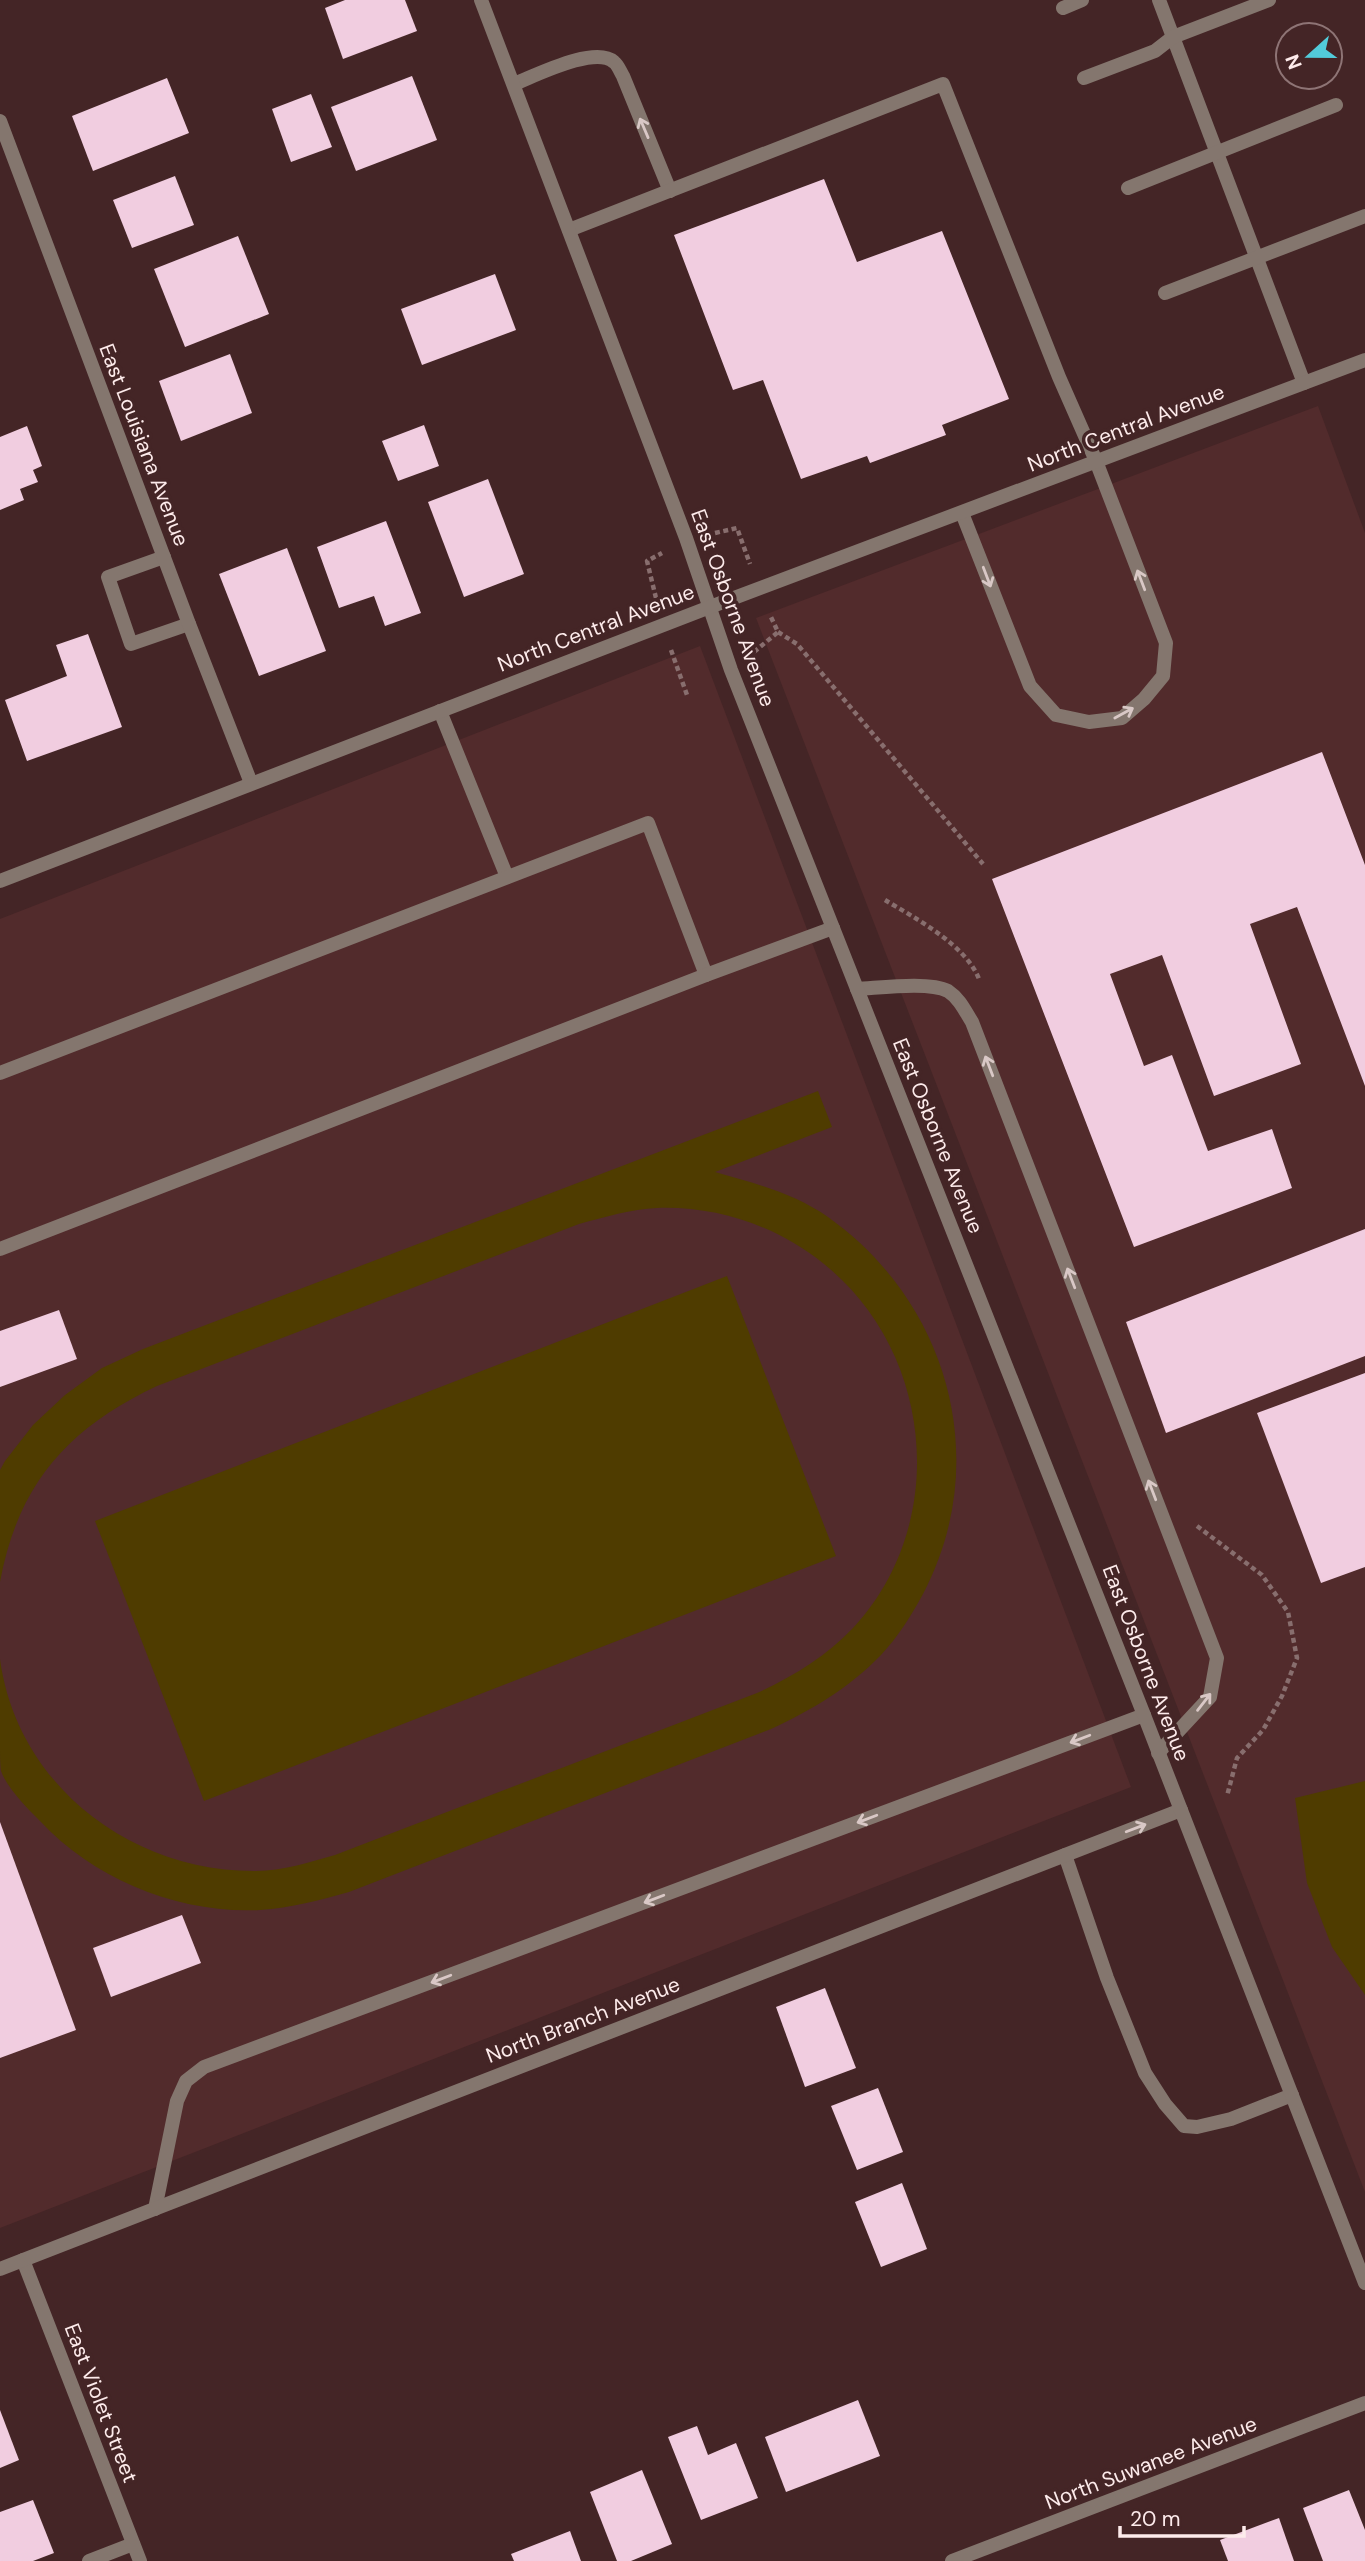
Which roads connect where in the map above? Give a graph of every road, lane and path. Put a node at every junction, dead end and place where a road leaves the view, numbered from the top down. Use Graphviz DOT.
graph roads {
  1 [pos="481,0"];
  2 [pos="1082,0"];
  3 [pos="1159,0"];
  4 [pos="1269,0"];
  5 [pos="1063,8"];
  6 [pos="1173,37"];
  7 [pos="1084,78"];
  8 [pos="513,84"];
  9 [pos="1336,105"];
  10 [pos="0,121"];
  11 [pos="1217,152"];
  12 [pos="1128,188"];
  13 [pos="670,191"];
  14 [pos="1365,216"];
  15 [pos="569,230"];
  16 [pos="1256,258"];
  17 [pos="1165,293"];
  18 [pos="1365,360"];
  19 [pos="1304,383"];
  20 [pos="1096,461"];
  21 [pos="962,513"];
  22 [pos="164,557"];
  23 [pos="710,607"];
  24 [pos="189,624"];
  25 [pos="778,632"];
  26 [pos="440,711"];
  27 [pos="251,783"];
  28 [pos="984,864"];
  29 [pos="506,877"];
  30 [pos="0,881"];
  31 [pos="833,928"];
  32 [pos="706,975"];
  33 [pos="857,989"];
  34 [pos="0,1073"];
  35 [pos="0,1249"];
  36 [pos="1144,1715"];
  37 [pos="1158,1753"];
  38 [pos="1181,1810"];
  39 [pos="1065,1855"];
  40 [pos="1292,2095"];
  41 [pos="155,2209"];
  42 [pos="23,2260"];
  43 [pos="0,2269"];
  44 [pos="1365,2283"];
  45 [pos="1365,2403"];
  46 [pos="133,2544"];
  47 [pos="89,2561"];
  48 [pos="140,2561"];
  49 [pos="952,2561"];
  1 -- 8 [label="street, East Osborne Avenue"];
  2 -- 5 [label="street"];
  3 -- 6 [label="street"];
  4 -- 6 [label="street"];
  6 -- 7 [label="street"];
  6 -- 11 [label="street"];
  13 -- 8 [label="street, one-way"];
  8 -- 15 [label="street, East Osborne Avenue"];
  9 -- 11 [label="street"];
  10 -- 22 [label="street, East Louisiana Avenue"];
  11 -- 12 [label="street"];
  11 -- 16 [label="street"];
  13 -- 15 [label="street"];
  13 -- 20 [label="street"];
  14 -- 16 [label="street"];
  15 -- 23 [label="street, East Osborne Avenue"];
  16 -- 17 [label="street"];
  16 -- 19 [label="street"];
  18 -- 19 [label="street, North Central Avenue"];
  19 -- 20 [label="street, North Central Avenue"];
  20 -- 21 [label="street, North Central Avenue"];
  21 -- 20 [label="street, one-way"];
  21 -- 23 [label="street, North Central Avenue"];
  22 -- 24 [label="street, East Louisiana Avenue"];
  22 -- 24 [label="street"];
  23 -- 26 [label="street, North Central Avenue"];
  23 -- 31 [label="street, East Osborne Avenue"];
  24 -- 27 [label="street, East Louisiana Avenue"];
  25 -- 28 [label="path"];
  26 -- 27 [label="street, North Central Avenue"];
  26 -- 29 [label="street"];
  27 -- 30 [label="street, North Central Avenue"];
  29 -- 32 [label="street"];
  29 -- 34 [label="street"];
  31 -- 32 [label="street"];
  31 -- 33 [label="street, East Osborne Avenue"];
  32 -- 35 [label="street"];
  33 -- 36 [label="street, East Osborne Avenue"];
  37 -- 33 [label="street, one-way"];
  36 -- 37 [label="street, East Osborne Avenue"];
  36 -- 41 [label="street, one-way"];
  37 -- 38 [label="street, East Osborne Avenue"];
  39 -- 38 [label="street, North Branch Avenue, one-way"];
  38 -- 40 [label="street, East Osborne Avenue"];
  39 -- 40 [label="street"];
  39 -- 41 [label="street, North Branch Avenue"];
  40 -- 44 [label="street, East Osborne Avenue"];
  41 -- 42 [label="street, North Branch Avenue"];
  42 -- 43 [label="street, North Branch Avenue"];
  42 -- 46 [label="street, East Violet Street"];
  45 -- 49 [label="street, North Suwanee Avenue"];
  46 -- 47 [label="street"];
  46 -- 48 [label="street, East Violet Street"];
}
